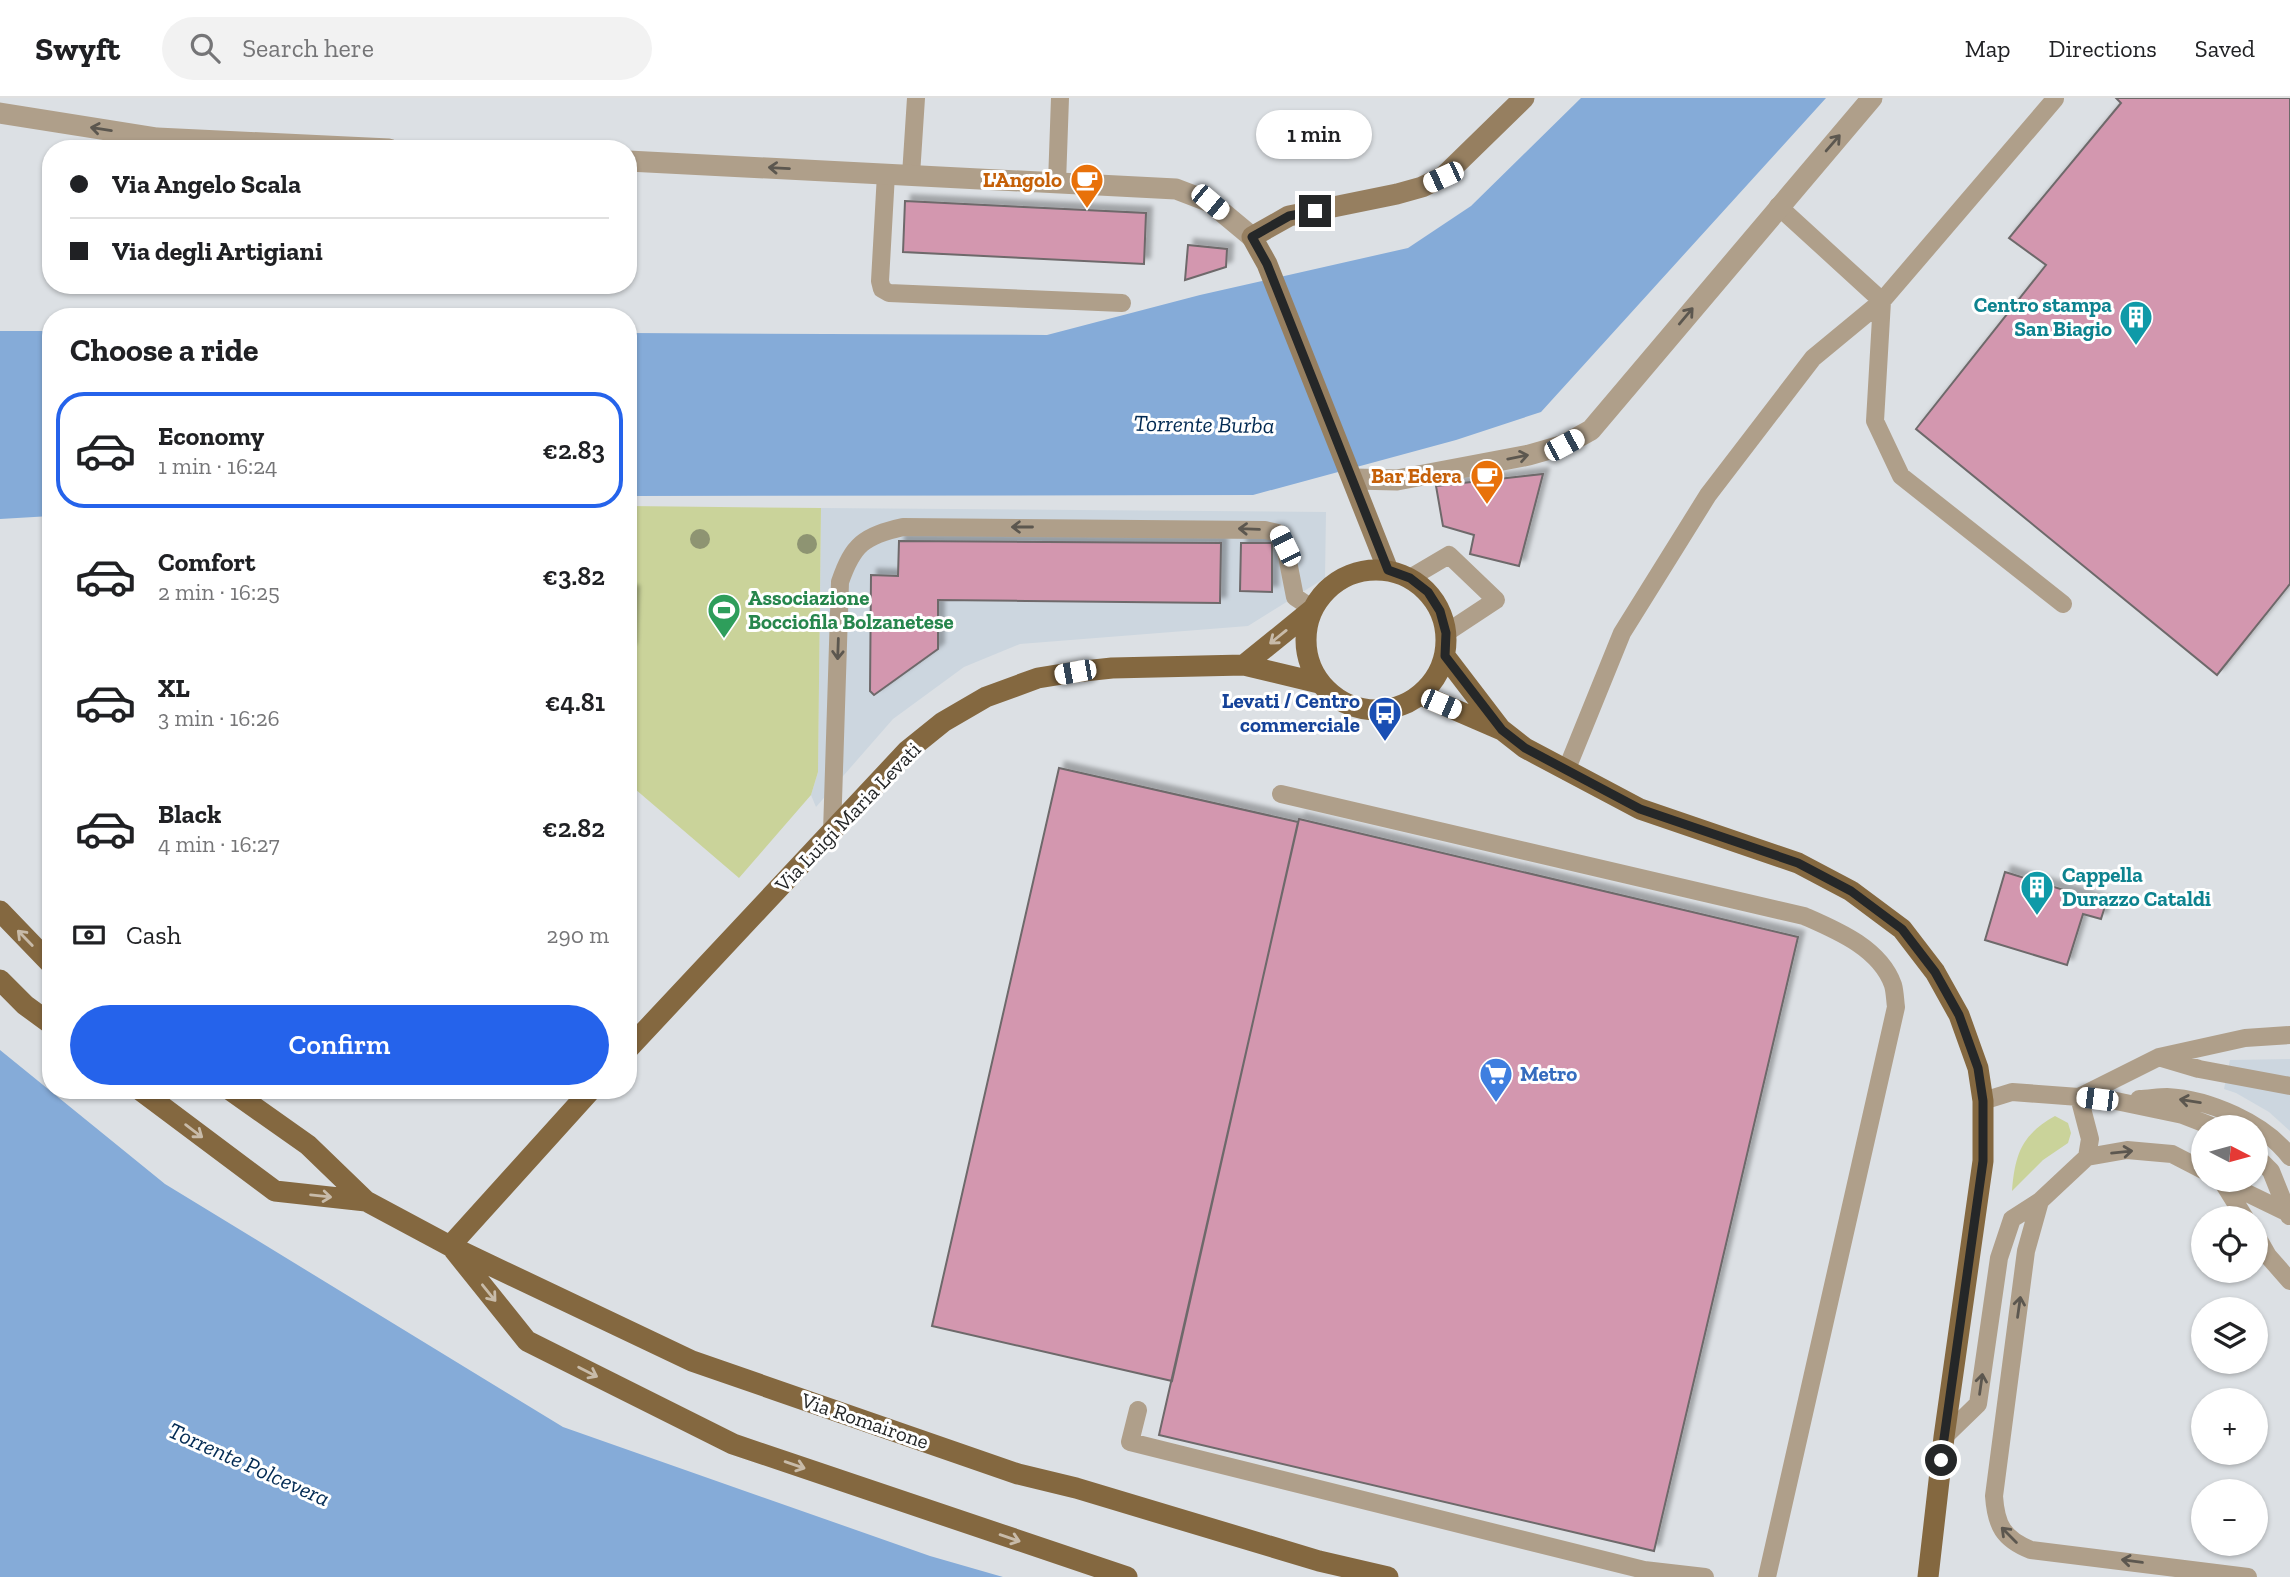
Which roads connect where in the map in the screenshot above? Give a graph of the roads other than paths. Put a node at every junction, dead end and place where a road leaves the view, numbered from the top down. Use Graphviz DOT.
graph roads {
  1 [pos="916,98"];
  2 [pos="1060,98"];
  3 [pos="1524,98"];
  4 [pos="1872,98"];
  5 [pos="2055,99"];
  6 [pos="0,113"];
  7 [pos="200,140"];
  8 [pos="637,161"];
  9 [pos="886,174"];
  10 [pos="911,175"];
  11 [pos="1057,183"];
  12 [pos="1778,206"];
  13 [pos="1252,237"];
  14 [pos="1882,302"];
  15 [pos="1122,303"];
  16 [pos="1353,479"];
  17 [pos="1388,570"];
  18 [pos="1410,578"];
  19 [pos="2063,604"];
  20 [pos="1312,609"];
  21 [pos="1446,633"];
  22 [pos="1445,656"];
  23 [pos="1244,665"];
  24 [pos="1319,683"];
  25 [pos="1421,695"];
  26 [pos="1502,730"];
  27 [pos="1566,771"];
  28 [pos="1281,794"];
  29 [pos="832,832"];
  30 [pos="0,911"];
  31 [pos="42,955"];
  32 [pos="0,980"];
  33 [pos="42,1017"];
  34 [pos="2290,1035"];
  35 [pos="637,1039"];
  36 [pos="2159,1057"];
  37 [pos="2290,1086"];
  38 [pos="2079,1097"];
  39 [pos="152,1099"];
  40 [pos="243,1099"];
  41 [pos="583,1099"];
  42 [pos="1983,1101"];
  43 [pos="2116,1101"];
  44 [pos="2191,1118"];
  45 [pos="2087,1157"];
  46 [pos="2290,1157"];
  47 [pos="2191,1164"];
  48 [pos="2268,1168"];
  49 [pos="2244,1192"];
  50 [pos="366,1201"];
  51 [pos="2040,1201"];
  52 [pos="2288,1215"];
  53 [pos="450,1246"];
  54 [pos="2268,1256"];
  55 [pos="2290,1281"];
  56 [pos="1138,1410"];
  57 [pos="1944,1437"];
  58 [pos="1127,1577"];
  59 [pos="1388,1577"];
  60 [pos="1705,1577"];
  61 [pos="1768,1577"];
  62 [pos="1928,1577"];
  63 [pos="2248,1577"];
  1 -- 10 [label="lane"];
  2 -- 11 [label="lane"];
  3 -- 13 [label="main road"];
  12 -- 4 [label="street, one-way"];
  5 -- 14 [label="lane"];
  7 -- 6 [label="street, one-way"];
  9 -- 8 [label="street, one-way"];
  9 -- 10 [label="street"];
  9 -- 15 [label="lane"];
  10 -- 11 [label="street"];
  11 -- 13 [label="street"];
  12 -- 14 [label="lane"];
  16 -- 12 [label="street, one-way"];
  13 -- 16 [label="main road"];
  14 -- 19 [label="lane"];
  14 -- 27 [label="lane"];
  16 -- 17 [label="main road"];
  17 -- 18 [label="main road"];
  17 -- 20 [label="main road"];
  18 -- 21 [label="main road"];
  18 -- 21 [label="lane"];
  20 -- 23 [label="main road, one-way"];
  20 -- 24 [label="main road"];
  20 -- 29 [label="lane, one-way"];
  21 -- 22 [label="main road"];
  22 -- 25 [label="main road"];
  22 -- 26 [label="main road"];
  23 -- 24 [label="main road, Via Luigi Maria Levati"];
  23 -- 29 [label="main road, Via Luigi Maria Levati"];
  24 -- 25 [label="main road"];
  25 -- 26 [label="main road"];
  26 -- 27 [label="main road"];
  27 -- 42 [label="main road"];
  28 -- 61 [label="lane"];
  29 -- 35 [label="main road, Via Luigi Maria Levati"];
  31 -- 30 [label="main road, one-way"];
  32 -- 33 [label="main road"];
  34 -- 36 [label="lane"];
  36 -- 37 [label="lane"];
  36 -- 38 [label="lane"];
  38 -- 42 [label="lane"];
  38 -- 43 [label="lane"];
  38 -- 45 [label="lane"];
  39 -- 50 [label="main road, Via Romairone, one-way"];
  40 -- 50 [label="main road, Via Romairone"];
  41 -- 53 [label="main road"];
  42 -- 57 [label="main road"];
  43 -- 44 [label="lane"];
  46 -- 43 [label="lane, one-way"];
  45 -- 47 [label="lane, one-way"];
  45 -- 51 [label="lane"];
  48 -- 52 [label="lane"];
  49 -- 52 [label="lane"];
  50 -- 53 [label="main road, Via Romairone"];
  57 -- 51 [label="lane, one-way"];
  63 -- 51 [label="lane, one-way"];
  53 -- 58 [label="main road, one-way"];
  53 -- 59 [label="main road, Via Romairone"];
  54 -- 55 [label="lane"];
  56 -- 60 [label="lane"];
  57 -- 62 [label="main road"];
}
